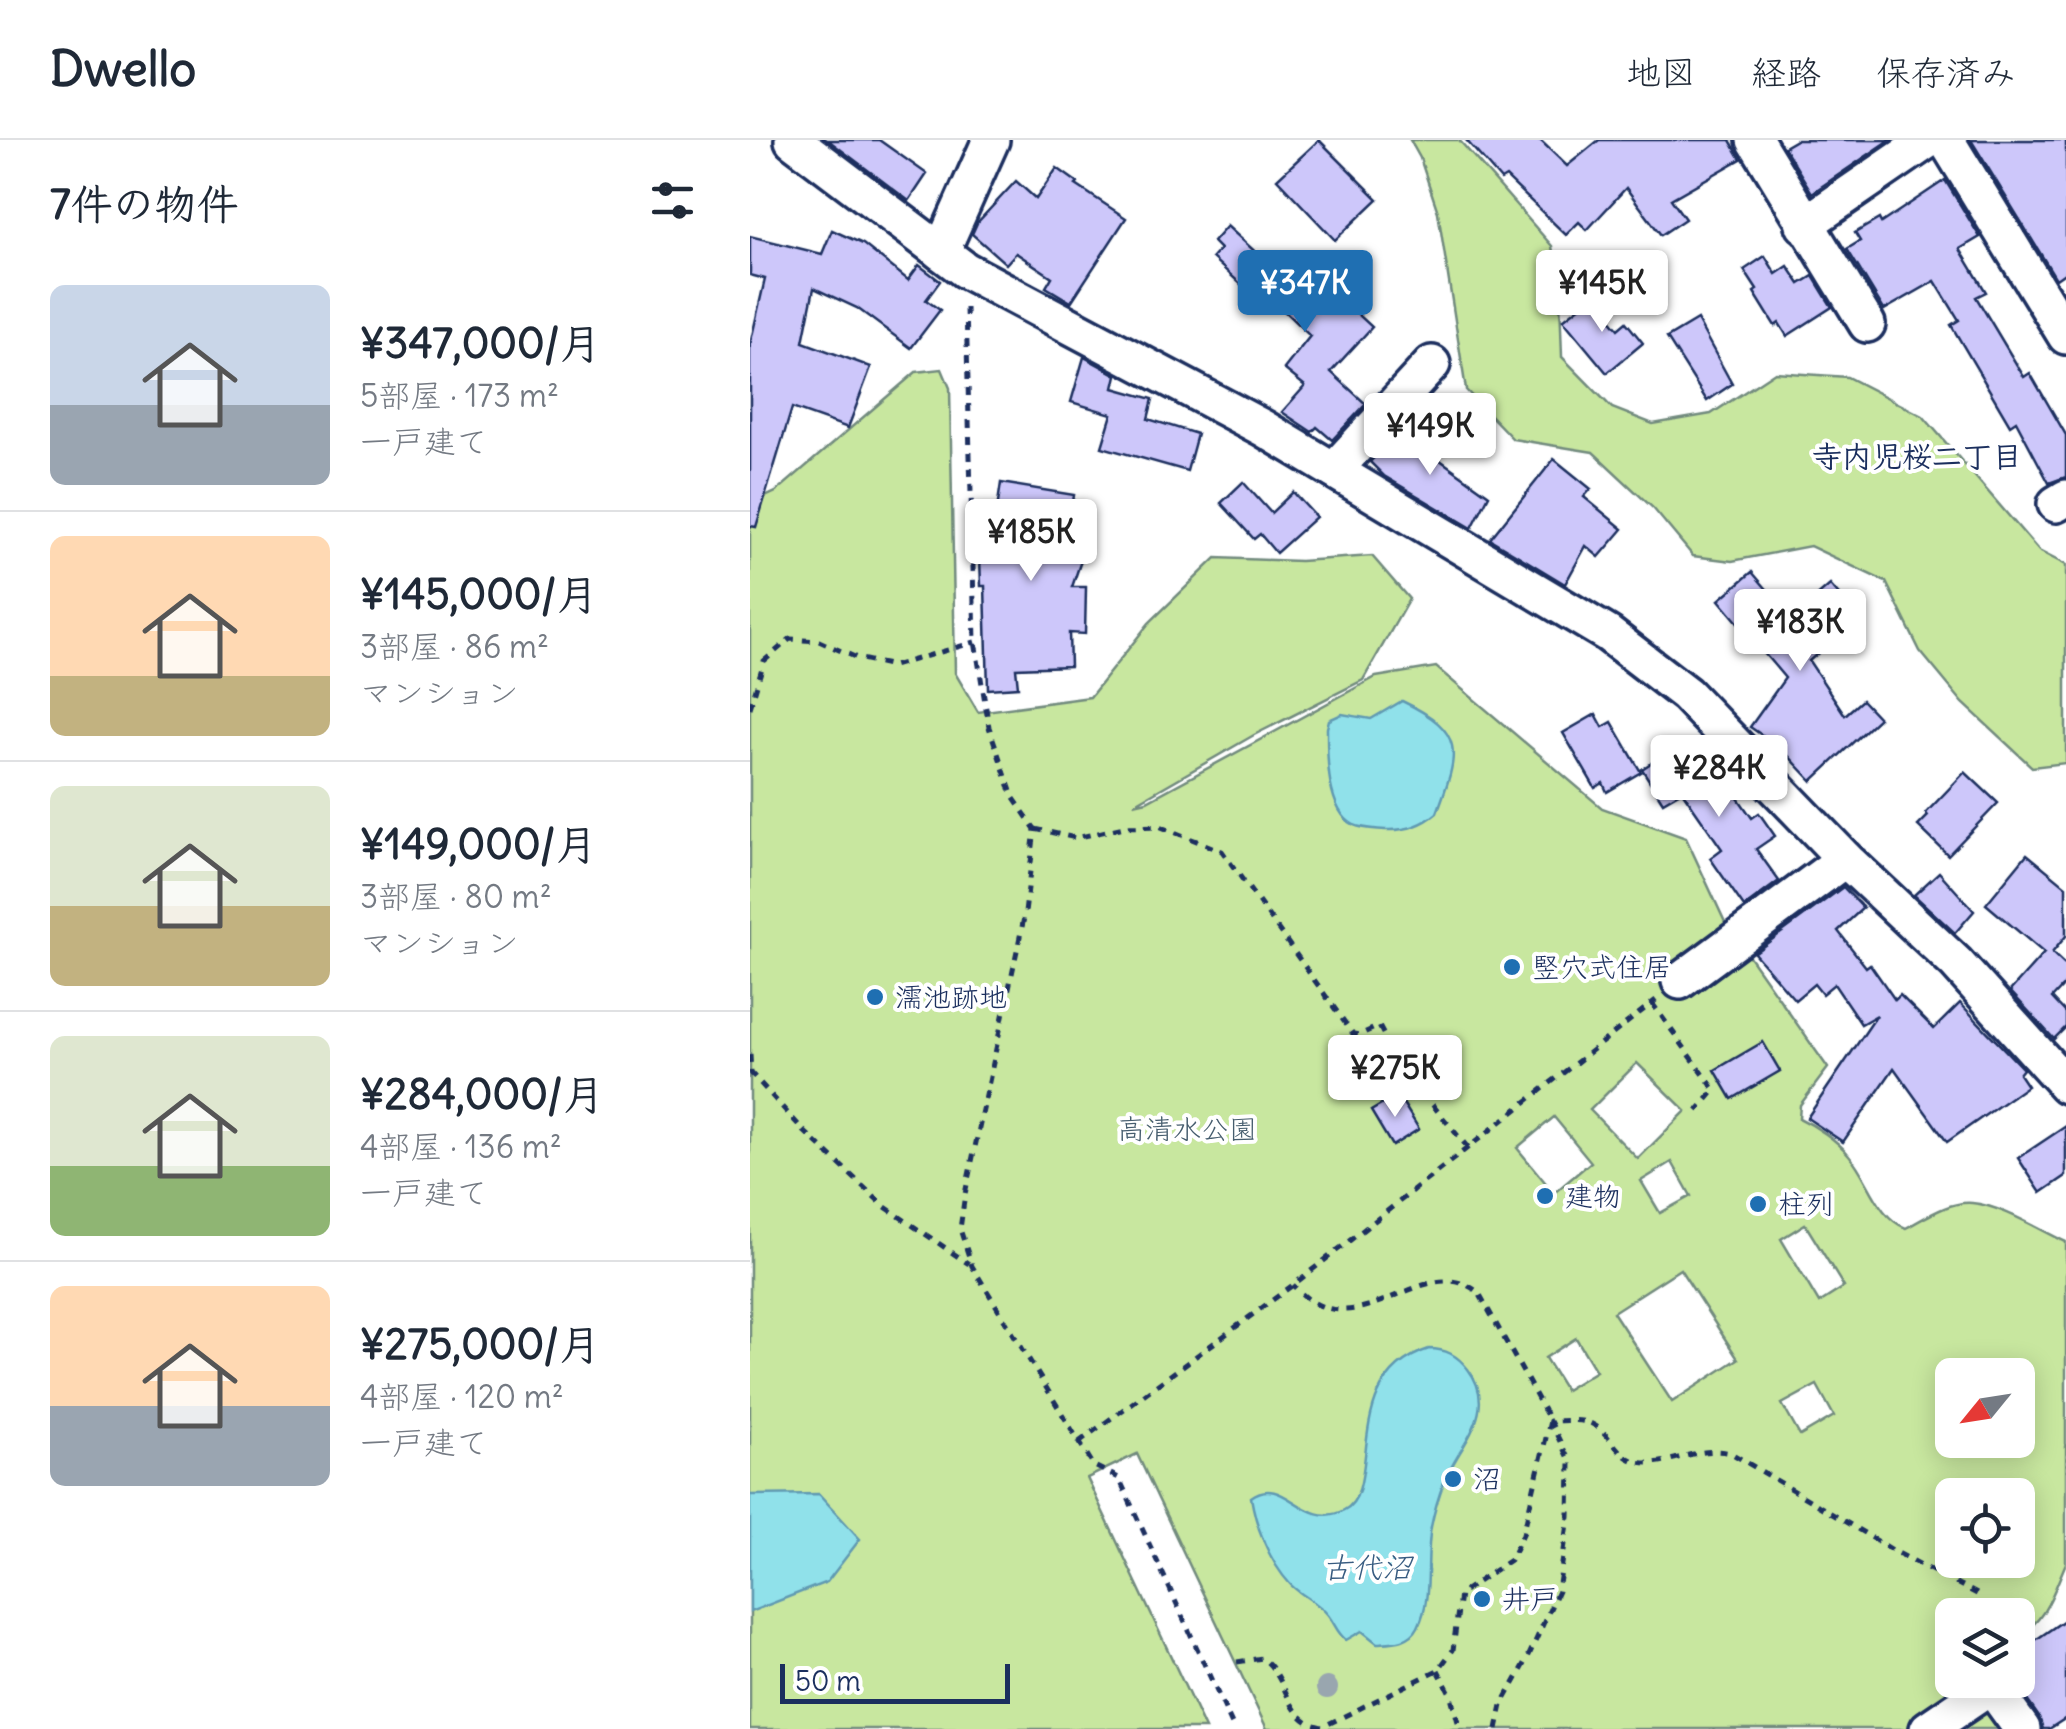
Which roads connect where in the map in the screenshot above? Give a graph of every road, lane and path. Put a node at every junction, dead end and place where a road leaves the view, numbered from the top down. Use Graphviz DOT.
graph roads {
  1 [pos="793,140"];
  2 [pos="991,140"];
  3 [pos="1755,140"];
  4 [pos="1928,140"];
  5 [pos="1946,140"];
  6 [pos="1804,224"];
  7 [pos="953,261"];
  8 [pos="1867,324"];
  9 [pos="2066,336"];
  10 [pos="1432,364"];
  11 [pos="1334,470"];
  12 [pos="975,642"];
  13 [pos="750,708"];
  14 [pos="1034,829"];
  15 [pos="1845,859"];
  16 [pos="1680,981"];
  17 [pos="1652,1003"];
  18 [pos="750,1055"];
  19 [pos="2066,1085"];
  20 [pos="1697,1111"];
  21 [pos="1469,1149"];
  22 [pos="972,1266"];
  23 [pos="1292,1285"];
  24 [pos="1550,1422"];
  25 [pos="1079,1442"];
  26 [pos="1978,1595"];
  27 [pos="1236,1662"];
  28 [pos="1438,1670"];
  29 [pos="1234,1729"];
  30 [pos="1460,1729"];
  31 [pos="1497,1729"];
  32 [pos="1928,1729"];
  33 [pos="2022,1729"];
  1 -- 7 [label="street"];
  2 -- 7 [label="street"];
  3 -- 6 [label="street"];
  4 -- 6 [label="street"];
  5 -- 9 [label="street"];
  6 -- 8 [label="street"];
  7 -- 11 [label="street"];
  7 -- 12 [label="path"];
  10 -- 11 [label="street"];
  11 -- 15 [label="street"];
  12 -- 13 [label="path"];
  12 -- 14 [label="path"];
  14 -- 21 [label="path"];
  14 -- 22 [label="path"];
  15 -- 16 [label="street"];
  15 -- 19 [label="street"];
  16 -- 17 [label="path"];
  17 -- 20 [label="path"];
  17 -- 21 [label="path"];
  18 -- 22 [label="path"];
  21 -- 23 [label="path"];
  22 -- 25 [label="path"];
  23 -- 24 [label="path"];
  23 -- 25 [label="path"];
  24 -- 26 [label="path"];
  24 -- 28 [label="path"];
  24 -- 31 [label="path"];
  25 -- 29 [label="path"];
  27 -- 28 [label="path"];
  28 -- 30 [label="path"];
  32 -- 33 [label="street"];
}
